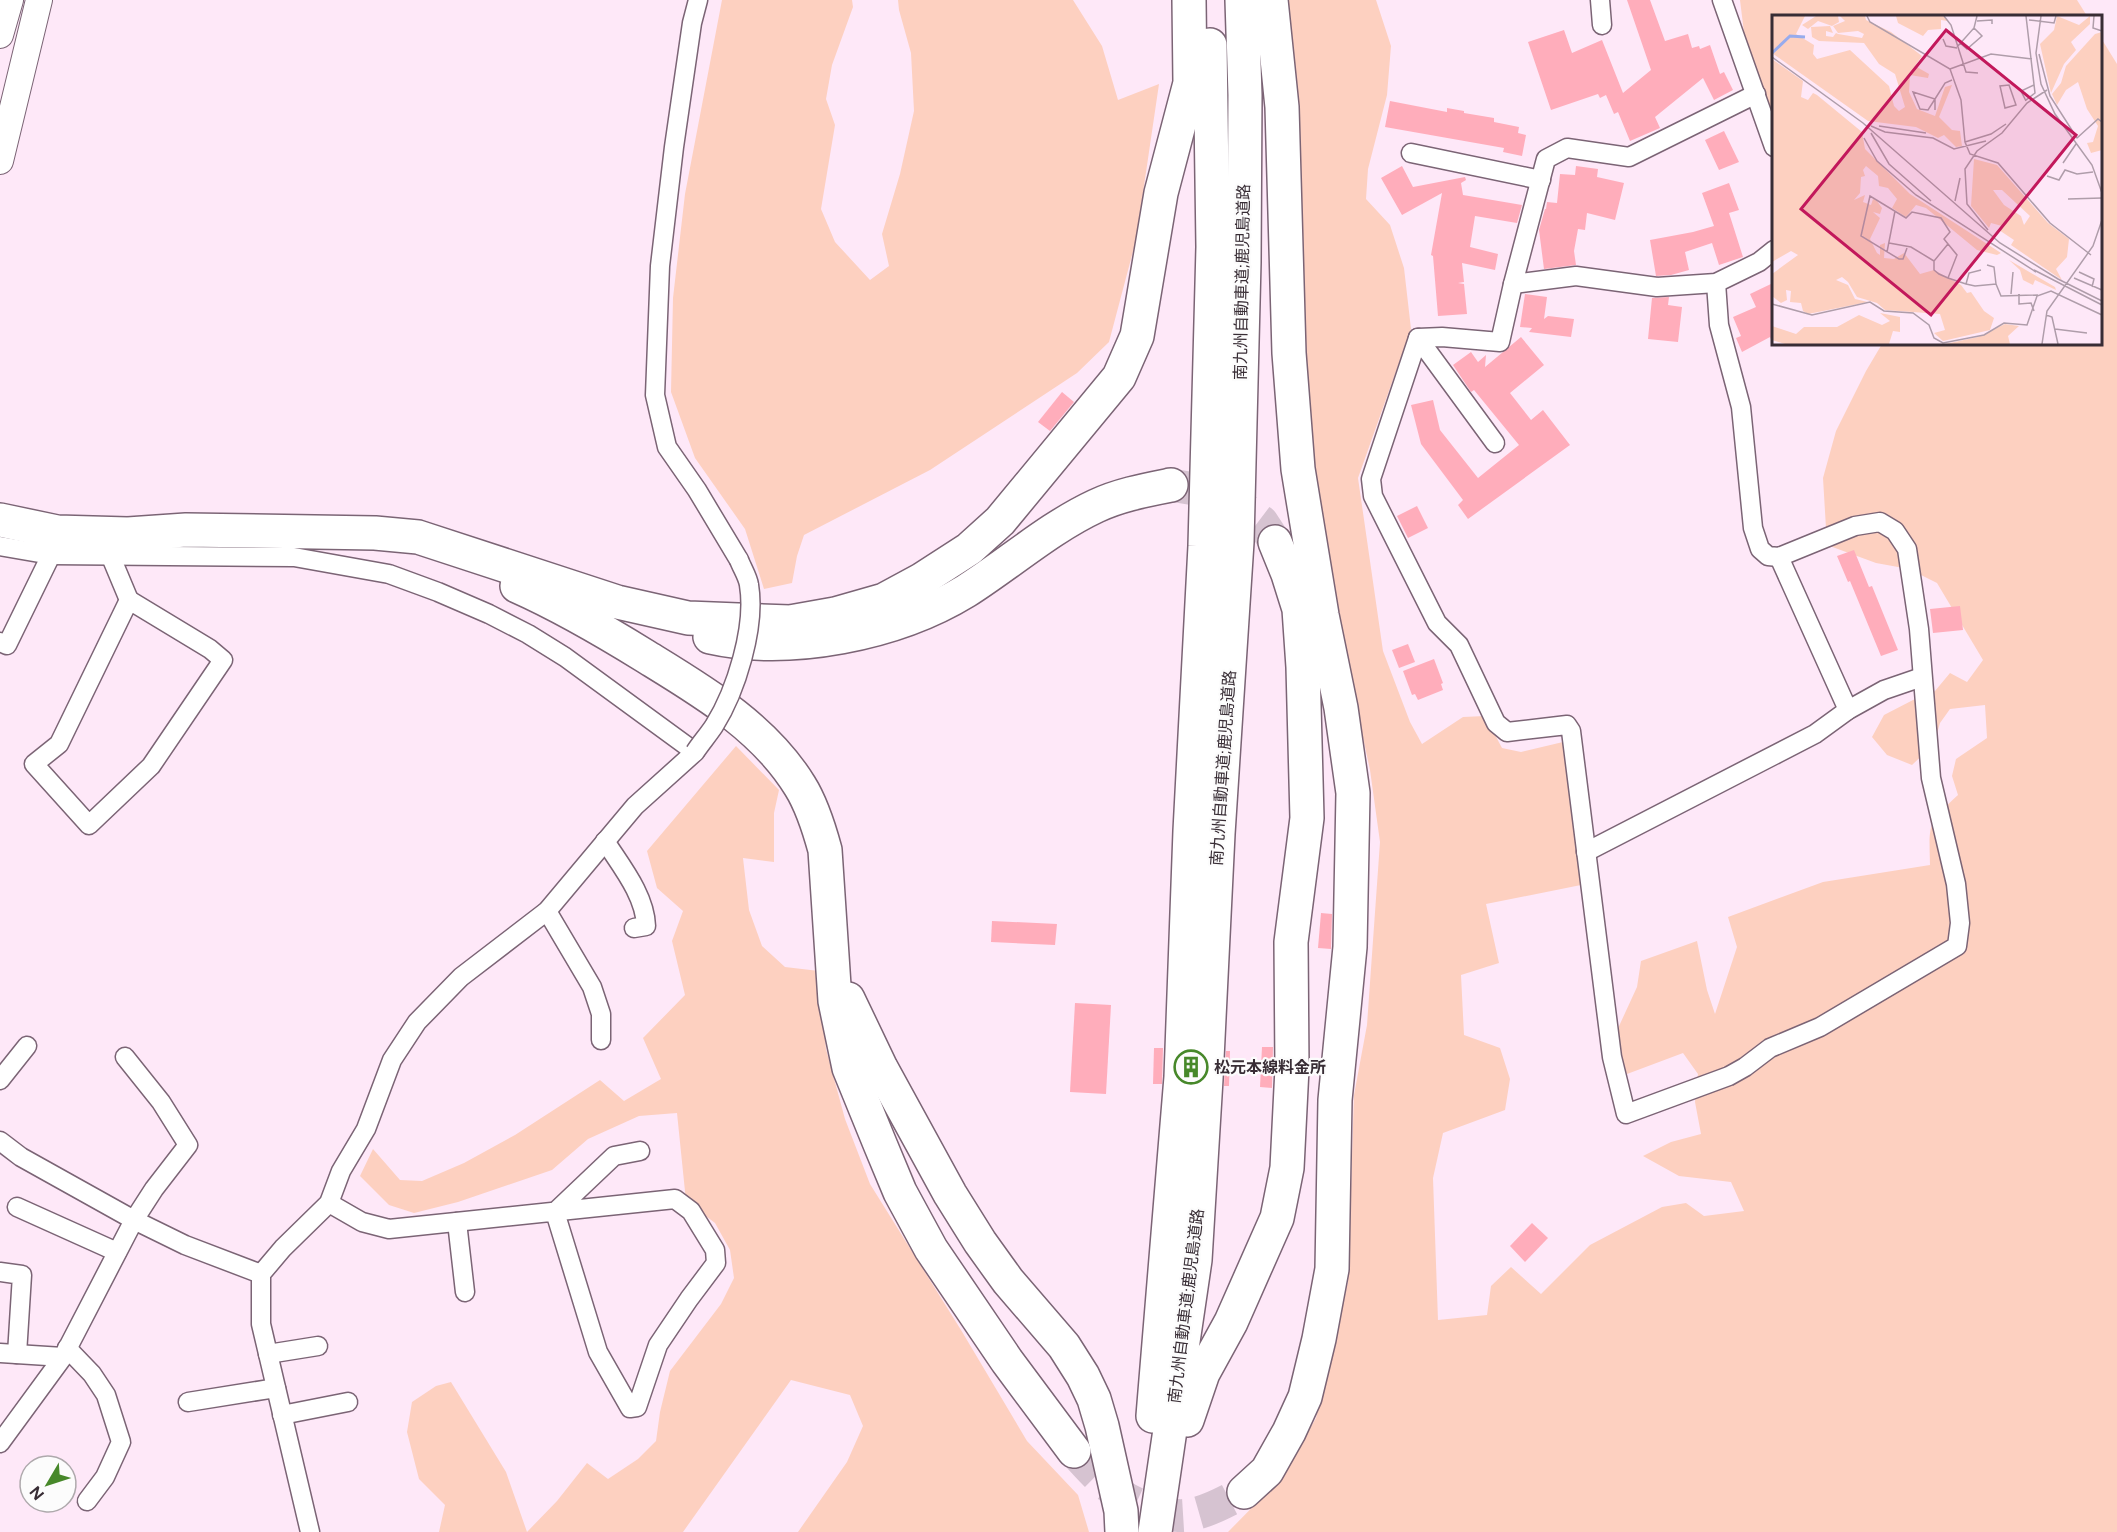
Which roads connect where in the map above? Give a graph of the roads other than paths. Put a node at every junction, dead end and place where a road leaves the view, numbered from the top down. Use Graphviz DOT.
graph roads {
  1 [pos="10,0"];
  2 [pos="39,0"];
  3 [pos="699,0"];
  4 [pos="1189,0"];
  5 [pos="1208,0"];
  6 [pos="1242,0"];
  7 [pos="1271,0"];
  8 [pos="1600,0"];
  9 [pos="1722,0"];
  10 [pos="1602,25"];
  11 [pos="0,35"];
  12 [pos="1756,94"];
  13 [pos="1772,144"];
  14 [pos="1411,153"];
  15 [pos="0,161"];
  16 [pos="1541,180"];
  17 [pos="1772,251"];
  18 [pos="1513,284"];
  19 [pos="1716,284"];
  20 [pos="1418,338"];
  21 [pos="1496,443"];
  22 [pos="1171,485"];
  23 [pos="0,520"];
  24 [pos="375,534"];
  25 [pos="1275,542"];
  26 [pos="0,546"];
  27 [pos="51,555"];
  28 [pos="111,557"];
  29 [pos="1779,557"];
  30 [pos="531,572"];
  31 [pos="129,600"];
  32 [pos="0,642"];
  33 [pos="1922,677"];
  34 [pos="1848,710"];
  35 [pos="695,752"];
  36 [pos="605,841"];
  37 [pos="1586,852"];
  38 [pos="826,885"];
  39 [pos="547,910"];
  40 [pos="634,928"];
  41 [pos="601,1040"];
  42 [pos="27,1046"];
  43 [pos="125,1058"];
  44 [pos="0,1080"];
  45 [pos="0,1141"];
  46 [pos="640,1151"];
  47 [pos="329,1203"];
  48 [pos="17,1207"];
  49 [pos="555,1212"];
  50 [pos="134,1220"];
  51 [pos="457,1222"];
  52 [pos="117,1252"];
  53 [pos="0,1272"];
  54 [pos="261,1274"];
  55 [pos="465,1292"];
  56 [pos="318,1346"];
  57 [pos="65,1353"];
  58 [pos="8,1354"];
  59 [pos="268,1354"];
  60 [pos="276,1388"];
  61 [pos="188,1402"];
  62 [pos="348,1402"];
  63 [pos="282,1415"];
  64 [pos="0,1443"];
  65 [pos="1074,1451"];
  66 [pos="1244,1492"];
  67 [pos="1161,1495"];
  68 [pos="87,1501"];
  69 [pos="310,1532"];
  70 [pos="1122,1532"];
  71 [pos="1148,1532"];
  72 [pos="1155,1532"];
  1 -- 11 [label="main road"];
  2 -- 15 [label="main road"];
  3 -- 35 [label="street, bridge"];
  4 -- 30 [label="highway"];
  5 -- 71 [label="highway, 南九州自動車道;鹿児島道路"];
  6 -- 67 [label="highway, 南九州自動車道;鹿児島道路"];
  7 -- 66 [label="highway"];
  8 -- 10 [label="street"];
  9 -- 12 [label="street"];
  12 -- 13 [label="street"];
  12 -- 16 [label="street"];
  14 -- 16 [label="street"];
  16 -- 18 [label="street"];
  17 -- 19 [label="street"];
  18 -- 19 [label="street"];
  18 -- 20 [label="street"];
  19 -- 29 [label="street"];
  20 -- 21 [label="street"];
  20 -- 37 [label="street"];
  22 -- 30 [label="highway"];
  23 -- 24 [label="highway"];
  24 -- 30 [label="highway"];
  24 -- 38 [label="highway"];
  25 -- 67 [label="highway"];
  26 -- 27 [label="street"];
  27 -- 28 [label="street"];
  27 -- 32 [label="street"];
  28 -- 31 [label="street"];
  28 -- 35 [label="street"];
  29 -- 33 [label="street"];
  29 -- 34 [label="street"];
  31 -- 31 [label="street"];
  33 -- 34 [label="street"];
  33 -- 37 [label="street"];
  34 -- 37 [label="street"];
  35 -- 36 [label="street"];
  36 -- 39 [label="street"];
  36 -- 40 [label="street"];
  38 -- 65 [label="highway"];
  38 -- 70 [label="highway"];
  39 -- 41 [label="street"];
  39 -- 47 [label="street"];
  42 -- 44 [label="street"];
  43 -- 50 [label="street"];
  45 -- 50 [label="street"];
  46 -- 49 [label="street"];
  47 -- 51 [label="street"];
  47 -- 54 [label="street"];
  48 -- 52 [label="street"];
  49 -- 49 [label="street"];
  49 -- 51 [label="street"];
  50 -- 52 [label="street"];
  50 -- 54 [label="street"];
  51 -- 55 [label="street"];
  52 -- 57 [label="street"];
  53 -- 58 [label="street"];
  54 -- 59 [label="street"];
  56 -- 59 [label="street"];
  57 -- 58 [label="street"];
  57 -- 64 [label="street"];
  57 -- 68 [label="street"];
  59 -- 60 [label="street"];
  60 -- 61 [label="street"];
  60 -- 63 [label="street"];
  62 -- 63 [label="street"];
  63 -- 69 [label="street"];
  67 -- 72 [label="highway, 南九州自動車道;鹿児島道路"];
}
